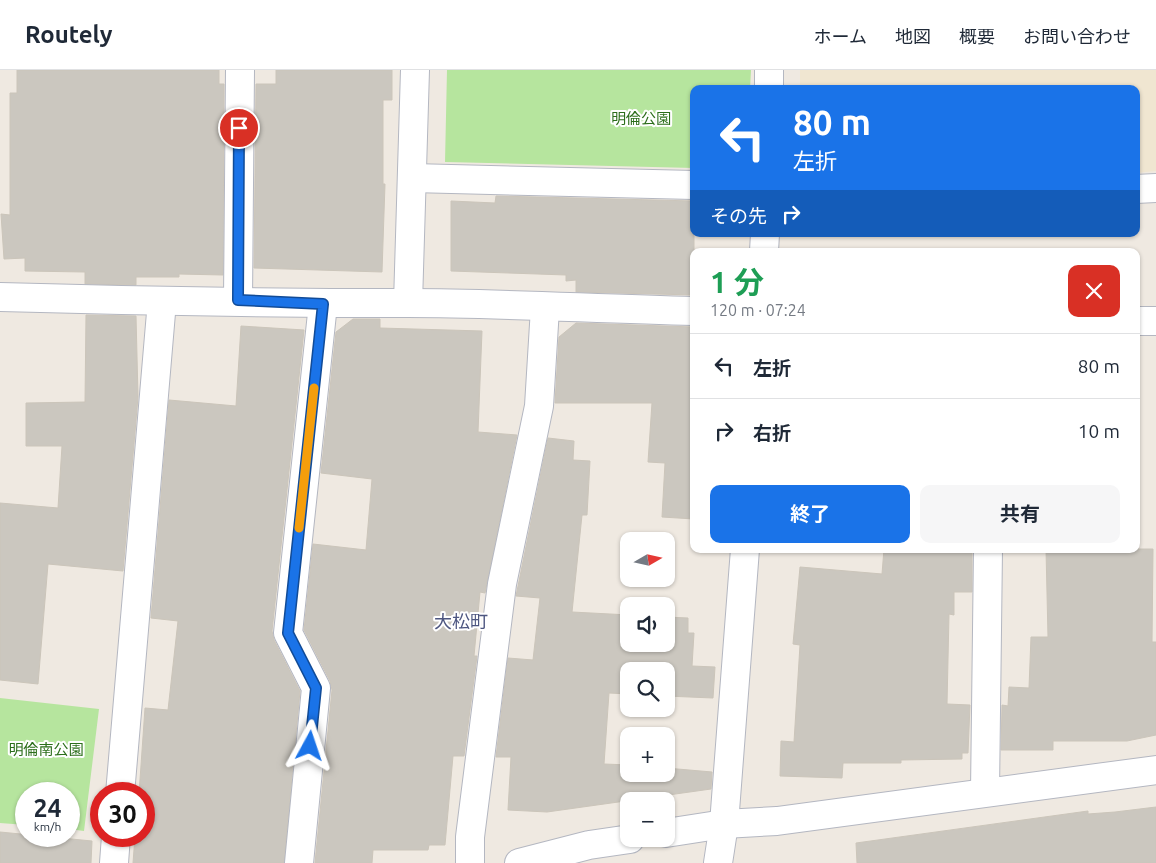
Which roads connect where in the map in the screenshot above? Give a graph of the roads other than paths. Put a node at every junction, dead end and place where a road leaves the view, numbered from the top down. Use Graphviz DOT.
graph roads {
  1 [pos="240,70"];
  2 [pos="415,70"];
  3 [pos="769,70"];
  4 [pos="769,85"];
  5 [pos="412,178"];
  6 [pos="690,184"];
  7 [pos="1156,188"];
  8 [pos="1140,189"];
  9 [pos="0,297"];
  10 [pos="238,300"];
  11 [pos="162,301"];
  12 [pos="408,303"];
  13 [pos="323,304"];
  14 [pos="545,308"];
  15 [pos="690,311"];
  16 [pos="1140,321"];
  17 [pos="1156,322"];
  18 [pos="745,553"];
  19 [pos="988,553"];
  20 [pos="1156,770"];
  21 [pos="121,782"];
  22 [pos="985,792"];
  23 [pos="724,824"];
  24 [pos="675,832"];
  25 [pos="620,840"];
  26 [pos="115,847"];
  27 [pos="114,863"];
  28 [pos="299,863"];
  29 [pos="470,863"];
  30 [pos="519,863"];
  31 [pos="718,863"];
  1 -- 10 [label="street"];
  2 -- 5 [label="street"];
  3 -- 4 [label="street"];
  5 -- 6 [label="street"];
  5 -- 12 [label="street"];
  7 -- 8 [label="street"];
  9 -- 11 [label="street"];
  10 -- 11 [label="street"];
  10 -- 13 [label="street"];
  11 -- 21 [label="street"];
  12 -- 13 [label="street"];
  12 -- 14 [label="street"];
  13 -- 28 [label="street"];
  14 -- 15 [label="street"];
  14 -- 29 [label="street"];
  16 -- 17 [label="street"];
  18 -- 23 [label="street"];
  19 -- 22 [label="street"];
  20 -- 22 [label="street"];
  22 -- 23 [label="street"];
  23 -- 24 [label="street"];
  23 -- 31 [label="street"];
  25 -- 30 [label="street"];
  26 -- 27 [label="street"];
}
